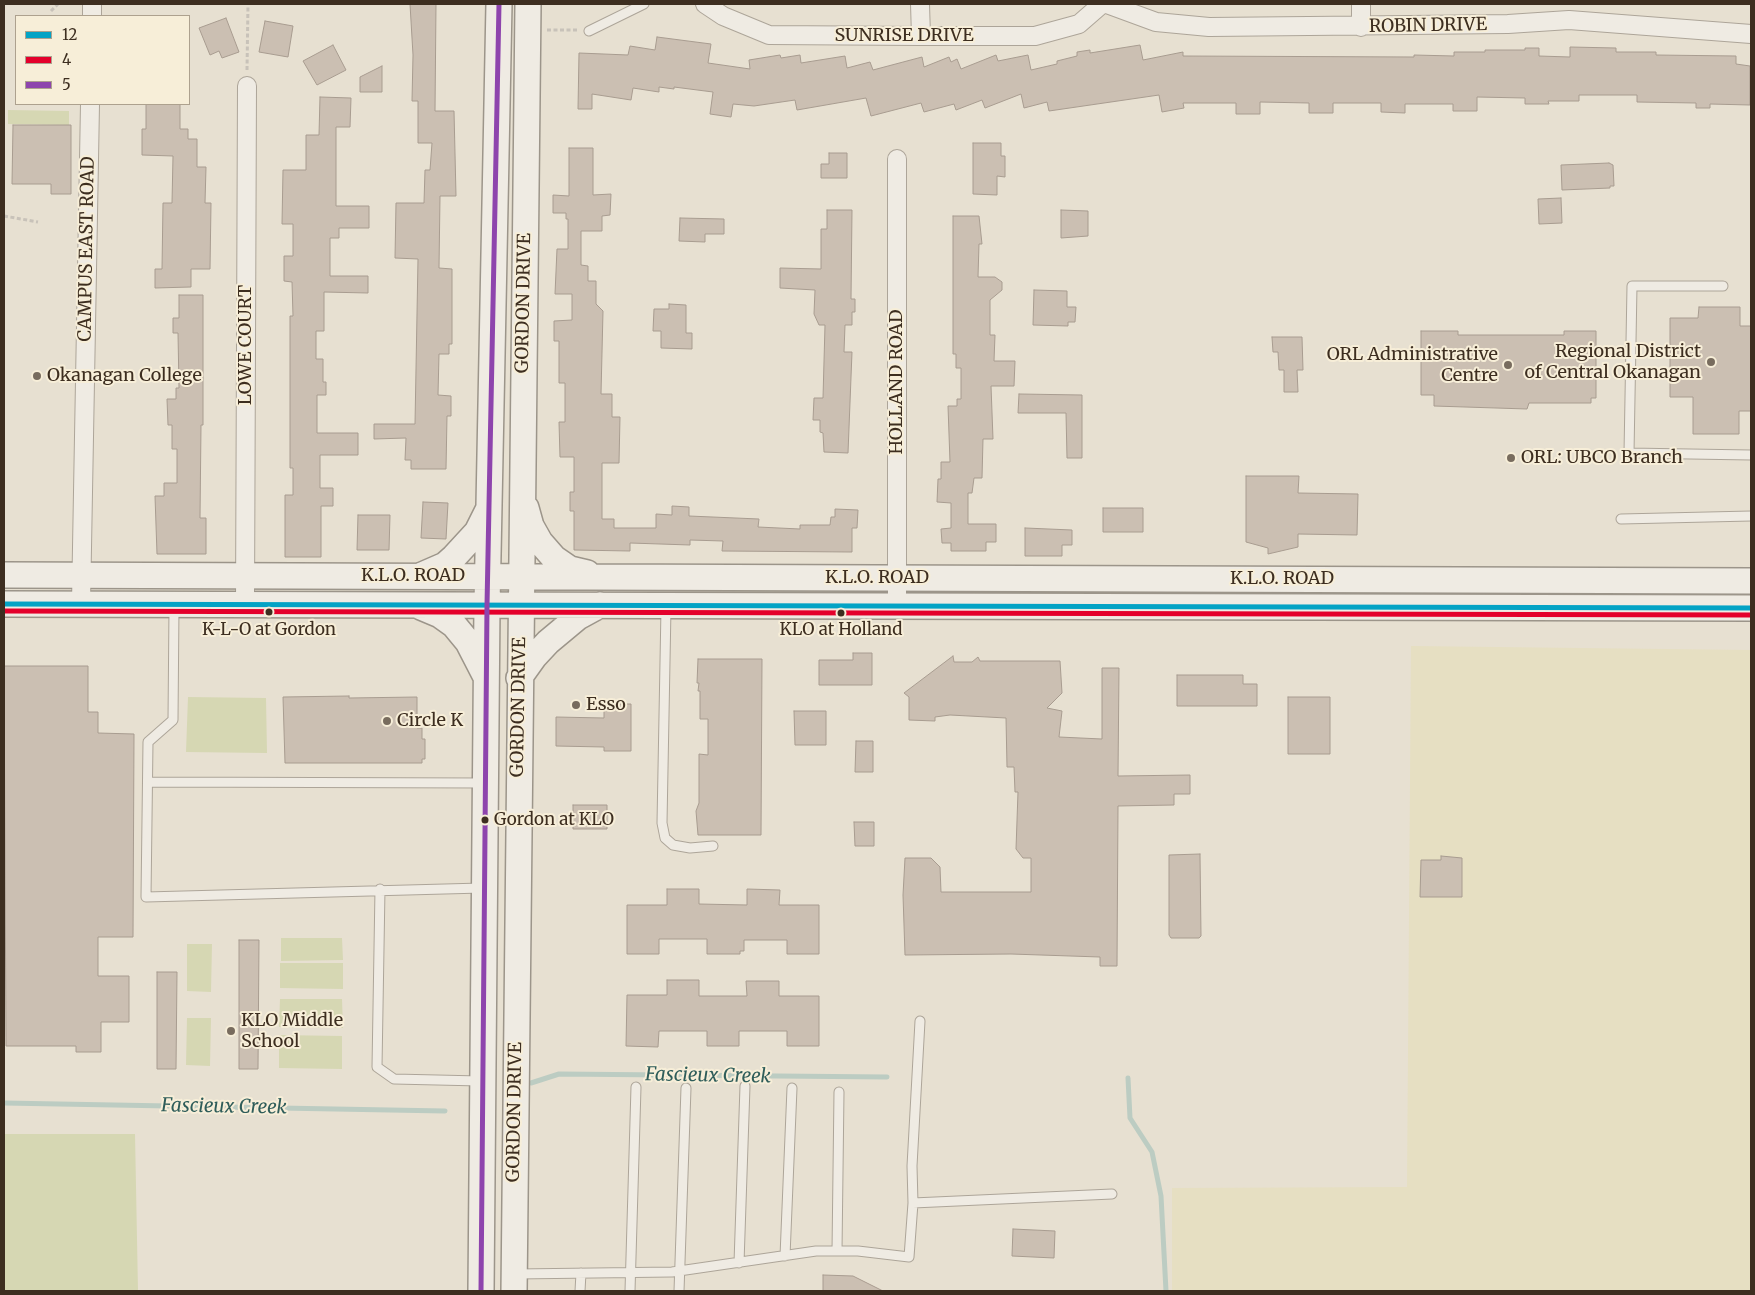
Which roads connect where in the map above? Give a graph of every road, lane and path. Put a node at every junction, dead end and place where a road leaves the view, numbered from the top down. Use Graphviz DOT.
graph roads {
  1 [pos="58,4"];
  2 [pos="248,4"];
  3 [pos="499,4"];
  4 [pos="528,4"];
  5 [pos="644,4"];
  6 [pos="705,4"];
  7 [pos="920,4"];
  8 [pos="1102,4"];
  9 [pos="1107,4"];
  10 [pos="1361,4"];
  11 [pos="51,11"];
  12 [pos="1361,26"];
  13 [pos="589,31"];
  14 [pos="1751,34"];
  15 [pos="921,36"];
  16 [pos="247,86"];
  17 [pos="90,105"];
  18 [pos="896,159"];
  19 [pos="4,216"];
  20 [pos="38,222"];
  21 [pos="1724,286"];
  22 [pos="1751,455"];
  23 [pos="521,495"];
  24 [pos="489,508"];
  25 [pos="1751,516"];
  26 [pos="1621,518"];
  27 [pos="4,574"];
  28 [pos="81,575"];
  29 [pos="245,575"];
  30 [pos="420,576"];
  31 [pos="488,576"];
  32 [pos="520,576"];
  33 [pos="599,577"];
  34 [pos="896,578"];
  35 [pos="1751,581"];
  36 [pos="4,604"];
  37 [pos="81,604"];
  38 [pos="174,604"];
  39 [pos="245,604"];
  40 [pos="414,604"];
  41 [pos="487,605"];
  42 [pos="520,605"];
  43 [pos="600,605"];
  44 [pos="666,605"];
  45 [pos="896,606"];
  46 [pos="1751,608"];
  47 [pos="486,678"];
  48 [pos="519,678"];
  49 [pos="148,782"];
  50 [pos="486,783"];
  51 [pos="713,846"];
  52 [pos="485,888"];
  53 [pos="380,889"];
  54 [pos="920,1021"];
  55 [pos="483,1081"];
  56 [pos="745,1086"];
  57 [pos="636,1087"];
  58 [pos="686,1088"];
  59 [pos="792,1088"];
  60 [pos="839,1092"];
  61 [pos="1112,1194"];
  62 [pos="913,1203"];
  63 [pos="837,1251"];
  64 [pos="785,1256"];
  65 [pos="739,1263"];
  66 [pos="680,1271"];
  67 [pos="631,1272"];
  68 [pos="580,1273"];
  69 [pos="514,1282"];
  70 [pos="481,1291"];
  71 [pos="580,1291"];
  72 [pos="630,1291"];
  73 [pos="679,1291"];
  1 -- 11 [label="path"];
  2 -- 16 [label="path"];
  3 -- 24 [label="main road, GORDON DRIVE"];
  4 -- 23 [label="main road, GORDON DRIVE"];
  5 -- 13 [label="lane"];
  6 -- 15 [label="street, SUNRISE DRIVE"];
  7 -- 15 [label="street"];
  8 -- 15 [label="street, SUNRISE DRIVE"];
  9 -- 12 [label="street, ROBIN DRIVE"];
  10 -- 12 [label="street"];
  12 -- 14 [label="street, ROBIN DRIVE"];
  16 -- 29 [label="street, LOWE COURT"];
  17 -- 28 [label="street, CAMPUS EAST ROAD"];
  18 -- 34 [label="street, HOLLAND ROAD"];
  19 -- 20 [label="path"];
  21 -- 22 [label="lane"];
  23 -- 32 [label="main road, GORDON DRIVE"];
  23 -- 33 [label="main road"];
  24 -- 30 [label="main road"];
  24 -- 31 [label="main road, GORDON DRIVE"];
  25 -- 26 [label="lane"];
  27 -- 28 [label="main road, K.L.O. ROAD"];
  28 -- 29 [label="main road, K.L.O. ROAD"];
  28 -- 37 [label="street, CAMPUS EAST ROAD"];
  29 -- 30 [label="main road, K.L.O. ROAD"];
  29 -- 39 [label="street, LOWE COURT"];
  30 -- 31 [label="main road, K.L.O. ROAD"];
  31 -- 32 [label="main road, K.L.O. ROAD"];
  31 -- 41 [label="main road, GORDON DRIVE"];
  32 -- 33 [label="main road, K.L.O. ROAD"];
  32 -- 42 [label="main road, GORDON DRIVE"];
  33 -- 34 [label="main road, K.L.O. ROAD"];
  34 -- 35 [label="main road, K.L.O. ROAD"];
  34 -- 45 [label="street, HOLLAND ROAD"];
  36 -- 37 [label="main road, K.L.O. ROAD"];
  37 -- 38 [label="main road, K.L.O. ROAD"];
  38 -- 39 [label="main road, K.L.O. ROAD"];
  38 -- 49 [label="lane"];
  39 -- 40 [label="main road, K.L.O. ROAD"];
  40 -- 41 [label="main road, K.L.O. ROAD"];
  40 -- 47 [label="main road"];
  41 -- 42 [label="main road, K.L.O. ROAD"];
  41 -- 47 [label="main road, GORDON DRIVE"];
  42 -- 43 [label="main road, K.L.O. ROAD"];
  42 -- 48 [label="main road, GORDON DRIVE"];
  43 -- 44 [label="main road, K.L.O. ROAD"];
  43 -- 48 [label="main road"];
  44 -- 45 [label="main road, K.L.O. ROAD"];
  44 -- 51 [label="lane"];
  45 -- 46 [label="main road, K.L.O. ROAD"];
  47 -- 50 [label="main road, GORDON DRIVE"];
  48 -- 69 [label="main road, GORDON DRIVE"];
  49 -- 50 [label="lane"];
  49 -- 53 [label="lane"];
  50 -- 52 [label="main road, GORDON DRIVE"];
  52 -- 53 [label="lane"];
  52 -- 55 [label="main road, GORDON DRIVE"];
  53 -- 55 [label="lane"];
  54 -- 62 [label="lane"];
  55 -- 70 [label="main road, GORDON DRIVE"];
  56 -- 65 [label="lane"];
  57 -- 67 [label="lane"];
  58 -- 66 [label="lane"];
  59 -- 64 [label="lane"];
  60 -- 63 [label="lane"];
  61 -- 62 [label="lane"];
  62 -- 63 [label="lane"];
  63 -- 64 [label="lane"];
  64 -- 65 [label="lane"];
  65 -- 66 [label="lane"];
  66 -- 67 [label="lane"];
  66 -- 73 [label="lane"];
  67 -- 68 [label="lane"];
  67 -- 72 [label="lane"];
  68 -- 69 [label="lane"];
  68 -- 71 [label="lane"];
}
